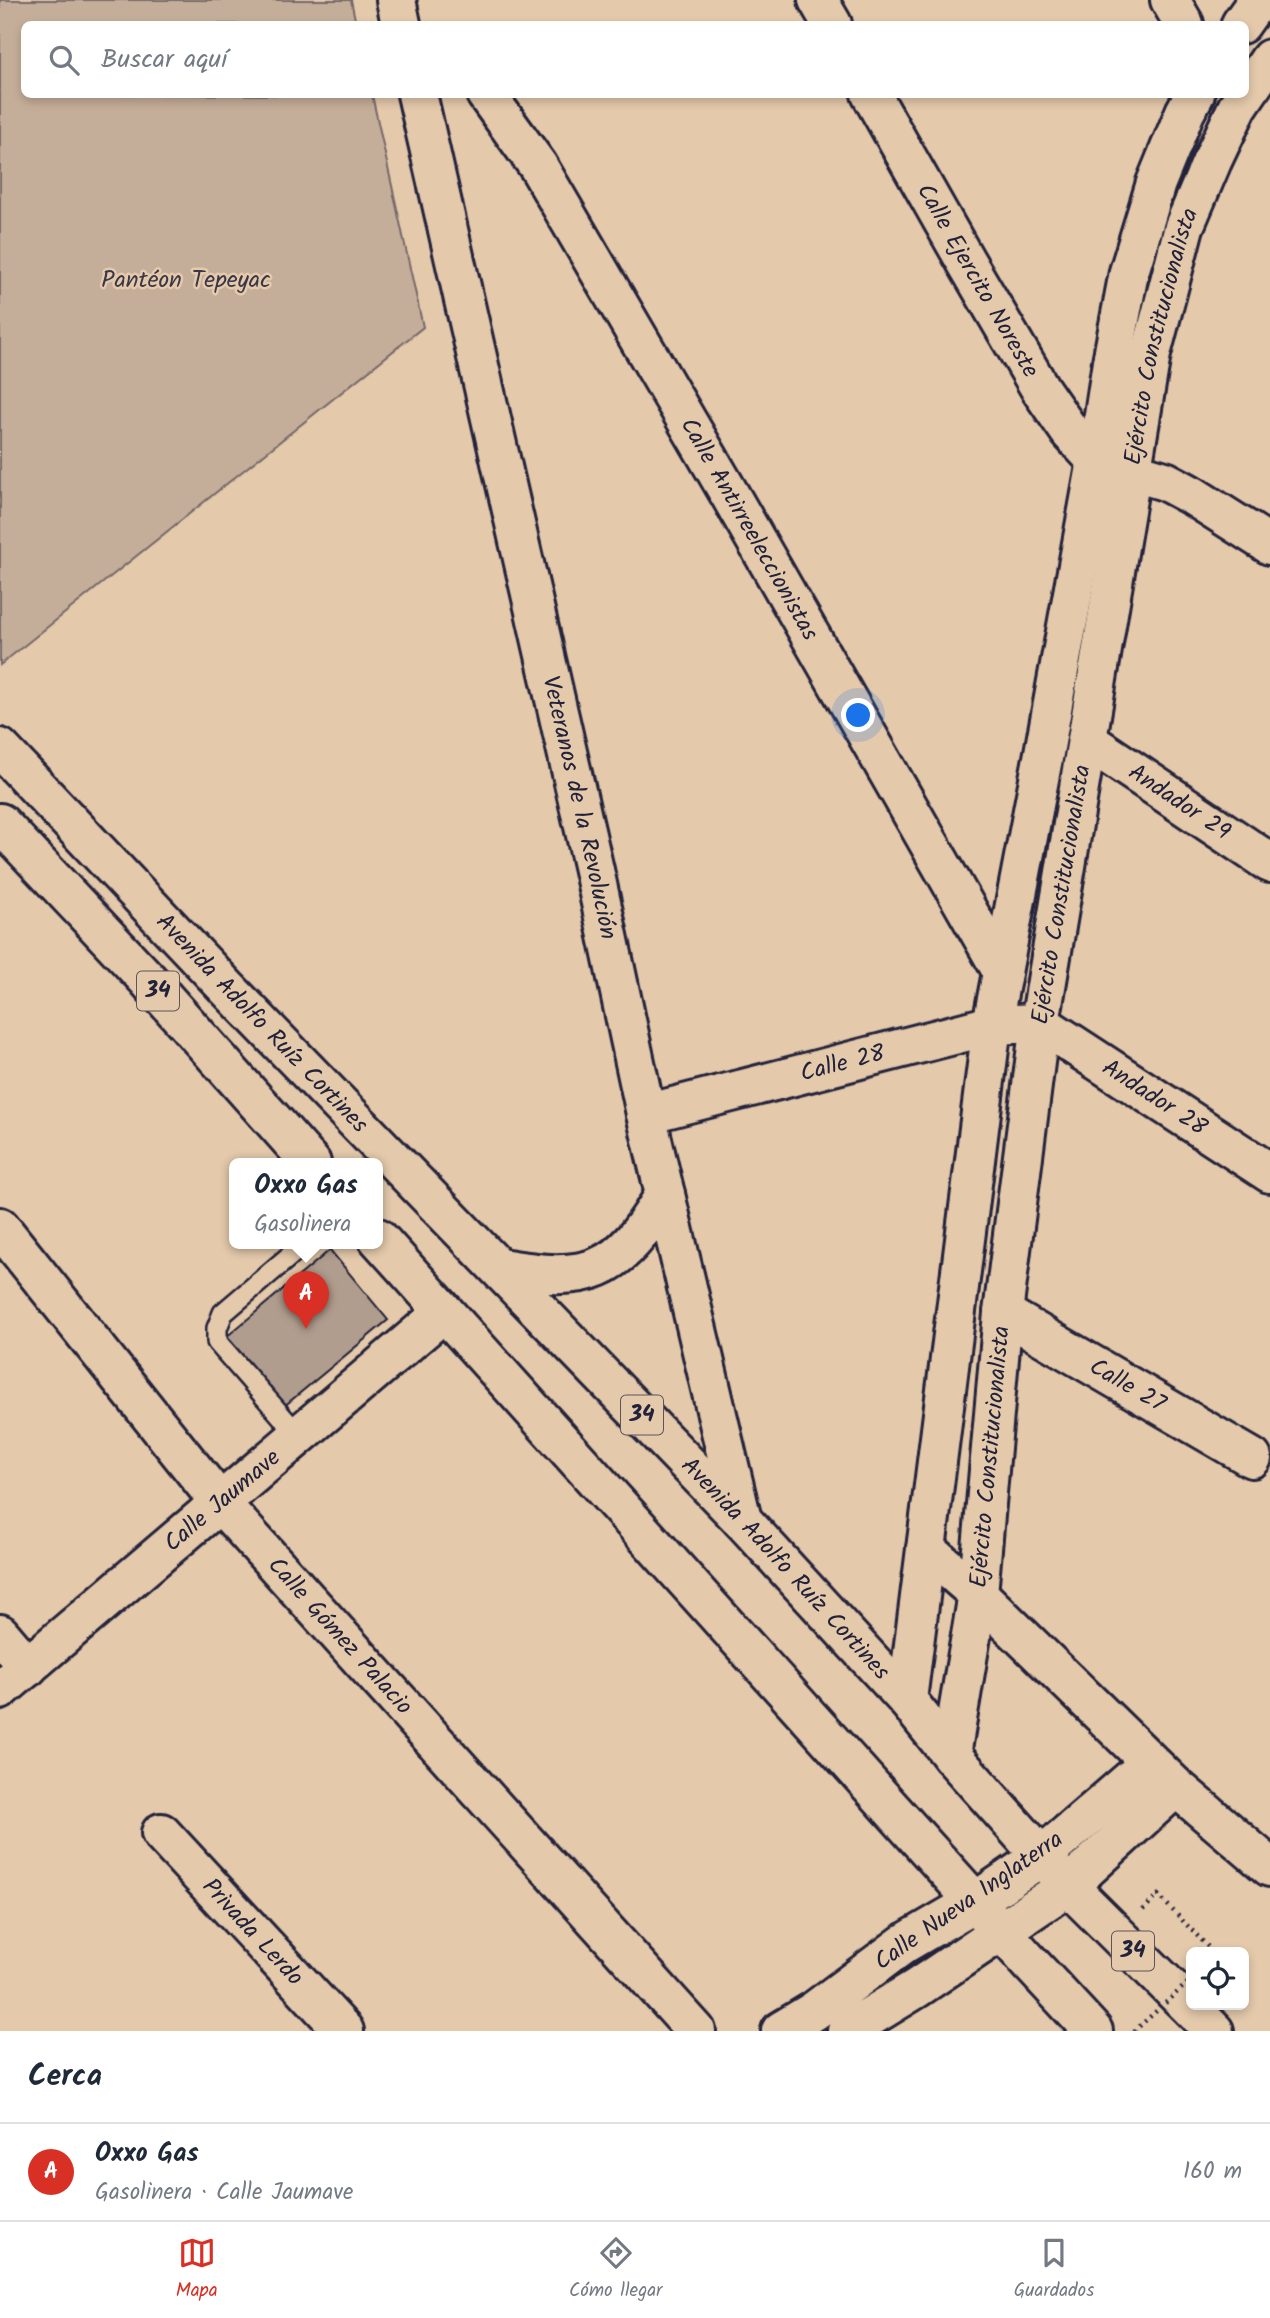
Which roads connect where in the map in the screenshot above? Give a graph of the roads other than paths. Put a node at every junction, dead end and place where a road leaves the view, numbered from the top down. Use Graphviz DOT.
graph roads {
  1 [pos="818,0"];
  2 [pos="1170,0"];
  3 [pos="1258,0"];
  4 [pos="830,21"];
  5 [pos="1182,21"];
  6 [pos="1243,21"];
  7 [pos="1270,59"];
  8 [pos="1249,83"];
  9 [pos="418,98"];
  10 [pos="489,98"];
  11 [pos="873,98"];
  12 [pos="1193,98"];
  13 [pos="1234,100"];
  14 [pos="1097,461"];
  15 [pos="1133,471"];
  16 [pos="1270,545"];
  17 [pos="1087,741"];
  18 [pos="1,750"];
  19 [pos="0,823"];
  20 [pos="1270,863"];
  21 [pos="1002,971"];
  22 [pos="1040,1023"];
  23 [pos="992,1025"];
  24 [pos="646,1114"];
  25 [pos="307,1158"];
  26 [pos="1270,1173"];
  27 [pos="664,1194"];
  28 [pos="0,1227"];
  29 [pos="383,1244"];
  30 [pos="298,1249"];
  31 [pos="500,1268"];
  32 [pos="444,1312"];
  33 [pos="1003,1313"];
  34 [pos="299,1436"];
  35 [pos="1252,1458"];
  36 [pos="221,1504"];
  37 [pos="743,1520"];
  38 [pos="926,1549"];
  39 [pos="978,1594"];
  40 [pos="0,1634"];
  41 [pos="14,1679"];
  42 [pos="906,1700"];
  43 [pos="951,1755"];
  44 [pos="1163,1775"];
  45 [pos="161,1833"];
  46 [pos="1042,1856"];
  47 [pos="1270,1867"];
  48 [pos="1068,1886"];
  49 [pos="975,1902"];
  50 [pos="1003,1931"];
  51 [pos="344,2031"];
  52 [pos="696,2031"];
  53 [pos="781,2031"];
  54 [pos="847,2031"];
  55 [pos="1093,2031"];
  56 [pos="1213,2031"];
  1 -- 4 [label="street"];
  2 -- 5 [label="street"];
  3 -- 6 [label="street"];
  7 -- 8 [label="street, Ejército Constitucionalista"];
  9 -- 24 [label="street, Veteranos de la Revolución"];
  10 -- 21 [label="street, Calle Antirreeleccionistas"];
  11 -- 14 [label="street, Calle Ejercito Noreste"];
  12 -- 14 [label="street, Ejército Constitucionalista"];
  13 -- 15 [label="street, Ejército Constitucionalista"];
  14 -- 15 [label="street"];
  14 -- 21 [label="street, Ejército Constitucionalista"];
  15 -- 16 [label="street"];
  15 -- 17 [label="street, Ejército Constitucionalista"];
  17 -- 20 [label="street, Andador 29"];
  17 -- 22 [label="street, Ejército Constitucionalista"];
  18 -- 31 [label="street, Avenida Adolfo Ruíz Cortines / 34"];
  19 -- 25 [label="street, Avenida Adolfo Ruíz Cortines / 34"];
  21 -- 23 [label="street, Ejército Constitucionalista"];
  22 -- 23 [label="street, Calle 28"];
  22 -- 26 [label="street, Andador 28"];
  22 -- 33 [label="street, Ejército Constitucionalista"];
  23 -- 24 [label="street, Calle 28"];
  23 -- 38 [label="street, Ejército Constitucionalista"];
  24 -- 27 [label="street, Veteranos de la Revolución"];
  27 -- 31 [label="street"];
  27 -- 37 [label="street, Veteranos de la Revolución"];
  28 -- 36 [label="street, Calle Gómez Palacio"];
  29 -- 32 [label="street"];
  30 -- 34 [label="lane"];
  31 -- 37 [label="street, Avenida Adolfo Ruíz Cortines / 34"];
  32 -- 34 [label="street, Calle Jaumave"];
  32 -- 49 [label="street"];
  33 -- 35 [label="street, Calle 27"];
  33 -- 39 [label="street, Ejército Constitucionalista"];
  34 -- 36 [label="street, Calle Jaumave"];
  36 -- 41 [label="street, Calle Jaumave"];
  36 -- 52 [label="street, Calle Gómez Palacio"];
  37 -- 42 [label="street, Avenida Adolfo Ruíz Cortines / 34"];
  38 -- 39 [label="street"];
  38 -- 42 [label="street, Ejército Constitucionalista"];
  39 -- 43 [label="street, Ejército Constitucionalista"];
  39 -- 44 [label="street"];
  40 -- 41 [label="street"];
  42 -- 43 [label="street, Avenida Adolfo Ruíz Cortines / 34"];
  43 -- 46 [label="street, Avenida Adolfo Ruíz Cortines / 34"];
  44 -- 46 [label="street, Calle Nueva Inglaterra"];
  44 -- 47 [label="street"];
  44 -- 48 [label="street, Calle Nueva Inglaterra"];
  45 -- 51 [label="street, Privada Lerdo"];
  46 -- 48 [label="street, Avenida Adolfo Ruíz Cortines / 34"];
  46 -- 49 [label="street, Calle Nueva Inglaterra"];
  48 -- 50 [label="street, Calle Nueva Inglaterra"];
  48 -- 56 [label="street, Avenida Adolfo Ruíz Cortines / 34"];
  49 -- 50 [label="street"];
  49 -- 53 [label="street, Calle Nueva Inglaterra"];
  50 -- 54 [label="street, Calle Nueva Inglaterra"];
  50 -- 55 [label="street"];
}
